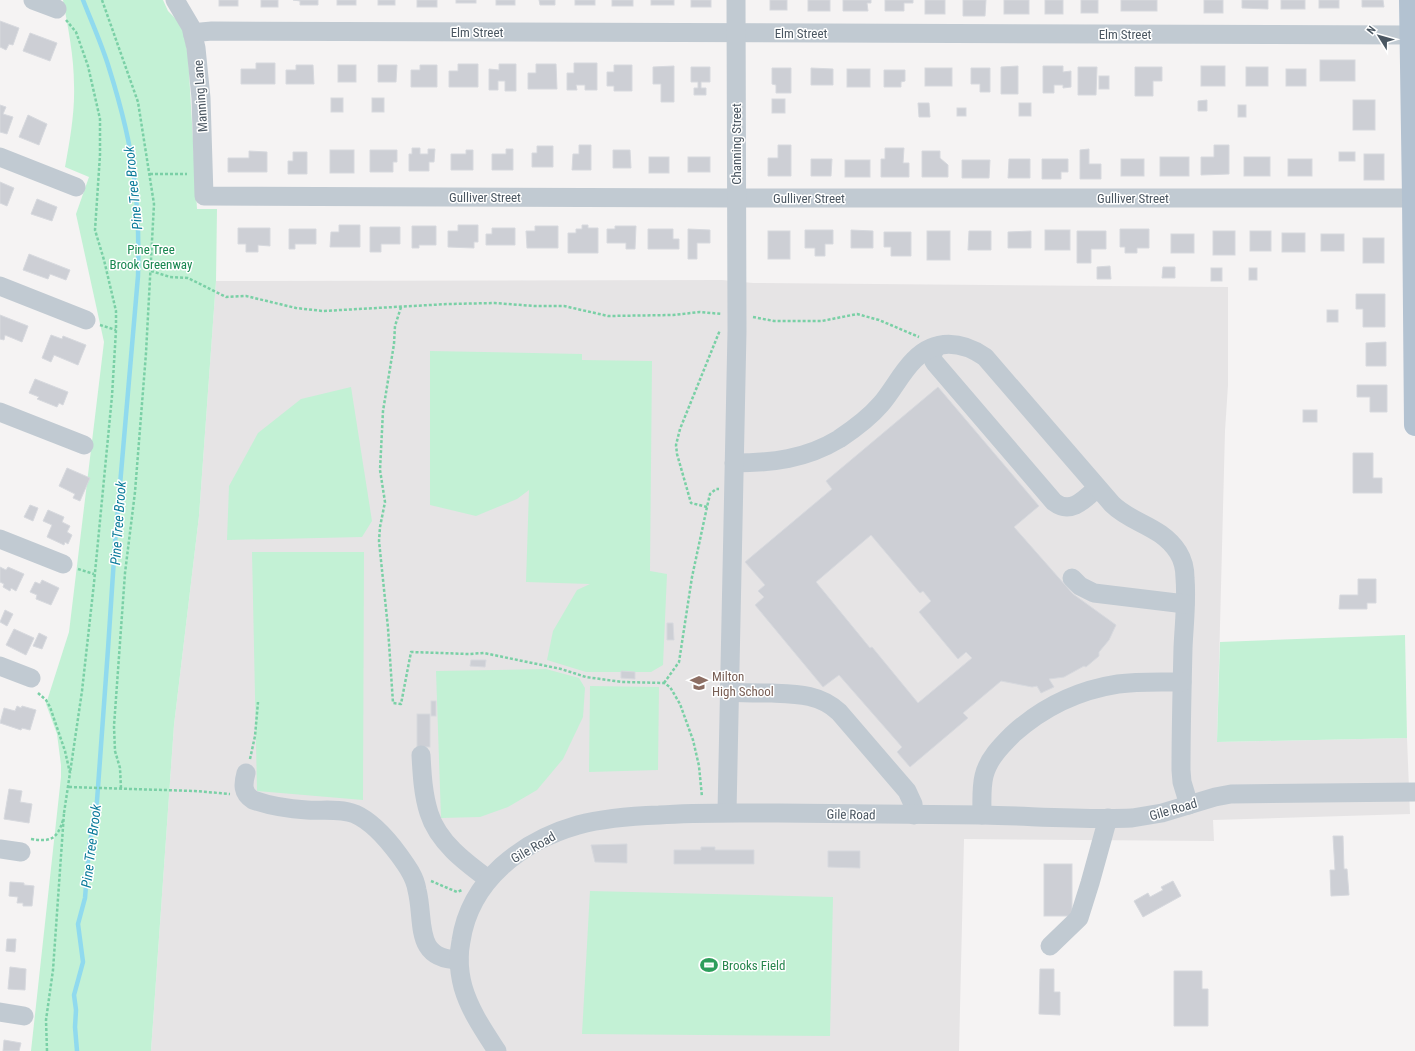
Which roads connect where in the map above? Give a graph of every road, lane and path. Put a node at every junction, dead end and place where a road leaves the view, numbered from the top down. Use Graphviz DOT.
graph roads {
  1 [pos="33,0"];
  2 [pos="102,0"];
  3 [pos="175,0"];
  4 [pos="736,0"];
  5 [pos="1410,0"];
  6 [pos="57,9"];
  7 [pos="736,33"];
  8 [pos="193,35"];
  9 [pos="1410,35"];
  10 [pos="1413,101"];
  11 [pos="0,157"];
  12 [pos="150,174"];
  13 [pos="204,174"];
  14 [pos="76,187"];
  15 [pos="204,196"];
  16 [pos="736,198"];
  17 [pos="1413,198"];
  18 [pos="1414,245"];
  19 [pos="151,271"];
  20 [pos="0,286"];
  21 [pos="401,307"];
  22 [pos="737,314"];
  23 [pos="86,320"];
  24 [pos="720,328"];
  25 [pos="930,342"];
  26 [pos="0,412"];
  27 [pos="1415,426"];
  28 [pos="84,445"];
  29 [pos="734,463"];
  30 [pos="1097,488"];
  31 [pos="733,489"];
  32 [pos="707,507"];
  33 [pos="0,539"];
  34 [pos="63,564"];
  35 [pos="1072,578"];
  36 [pos="1185,604"];
  37 [pos="0,666"];
  38 [pos="31,678"];
  39 [pos="664,682"];
  40 [pos="1182,682"];
  41 [pos="729,692"];
  42 [pos="258,702"];
  43 [pos="421,755"];
  44 [pos="70,773"];
  45 [pos="246,773"];
  46 [pos="69,787"];
  47 [pos="121,788"];
  48 [pos="1415,792"];
  49 [pos="245,793"];
  50 [pos="1189,805"];
  51 [pos="727,812"];
  52 [pos="702,813"];
  53 [pos="64,814"];
  54 [pos="914,815"];
  55 [pos="982,815"];
  56 [pos="1108,818"];
  57 [pos="0,848"];
  58 [pos="21,852"];
  59 [pos="412,874"];
  60 [pos="488,879"];
  61 [pos="463,890"];
  62 [pos="1050,946"];
  63 [pos="459,960"];
  64 [pos="0,1012"];
  65 [pos="24,1016"];
  66 [pos="47,1051"];
  67 [pos="497,1051"];
  1 -- 6 [label="street"];
  2 -- 12 [label="path"];
  3 -- 8 [label="street, Manning Lane"];
  4 -- 7 [label="street, Channing Street"];
  5 -- 9 [label="main road"];
  6 -- 44 [label="path"];
  7 -- 8 [label="street, Elm Street"];
  7 -- 9 [label="street, Elm Street"];
  7 -- 16 [label="street, Channing Street"];
  8 -- 13 [label="street, Manning Lane"];
  9 -- 10 [label="main road"];
  10 -- 17 [label="main road"];
  11 -- 14 [label="street"];
  12 -- 13 [label="path"];
  12 -- 19 [label="path"];
  13 -- 15 [label="street, Manning Lane"];
  15 -- 16 [label="street, Gulliver Street"];
  16 -- 17 [label="street, Gulliver Street"];
  16 -- 22 [label="street, Channing Street"];
  17 -- 18 [label="main road"];
  18 -- 27 [label="main road"];
  19 -- 21 [label="path"];
  19 -- 47 [label="path"];
  20 -- 23 [label="street"];
  21 -- 22 [label="path"];
  21 -- 39 [label="path"];
  22 -- 25 [label="path"];
  22 -- 29 [label="street, Channing Street"];
  24 -- 32 [label="path"];
  25 -- 29 [label="street"];
  25 -- 30 [label="street"];
  25 -- 30 [label="street"];
  26 -- 28 [label="street"];
  29 -- 31 [label="street, Channing Street"];
  30 -- 36 [label="street"];
  31 -- 32 [label="path"];
  31 -- 41 [label="street, Channing Street"];
  32 -- 39 [label="path"];
  33 -- 34 [label="street"];
  35 -- 36 [label="street"];
  36 -- 40 [label="street"];
  37 -- 38 [label="street"];
  38 -- 44 [label="path"];
  39 -- 52 [label="path"];
  40 -- 50 [label="street"];
  40 -- 55 [label="street"];
  41 -- 51 [label="street, Channing Street"];
  41 -- 54 [label="street"];
  42 -- 45 [label="path"];
  43 -- 60 [label="street"];
  44 -- 46 [label="path"];
  45 -- 49 [label="street"];
  46 -- 47 [label="path"];
  46 -- 53 [label="path"];
  47 -- 49 [label="path"];
  48 -- 50 [label="street, Gile Road"];
  49 -- 59 [label="street"];
  50 -- 56 [label="street, Gile Road"];
  51 -- 52 [label="street, Gile Road"];
  51 -- 54 [label="street, Gile Road"];
  52 -- 60 [label="street, Gile Road"];
  53 -- 58 [label="path"];
  53 -- 66 [label="path"];
  54 -- 55 [label="street, Gile Road"];
  55 -- 56 [label="street, Gile Road"];
  56 -- 62 [label="street"];
  57 -- 58 [label="street"];
  59 -- 61 [label="path"];
  59 -- 63 [label="street"];
  60 -- 63 [label="street, Gile Road"];
  63 -- 67 [label="street, Gile Road"];
  64 -- 65 [label="street"];
}
